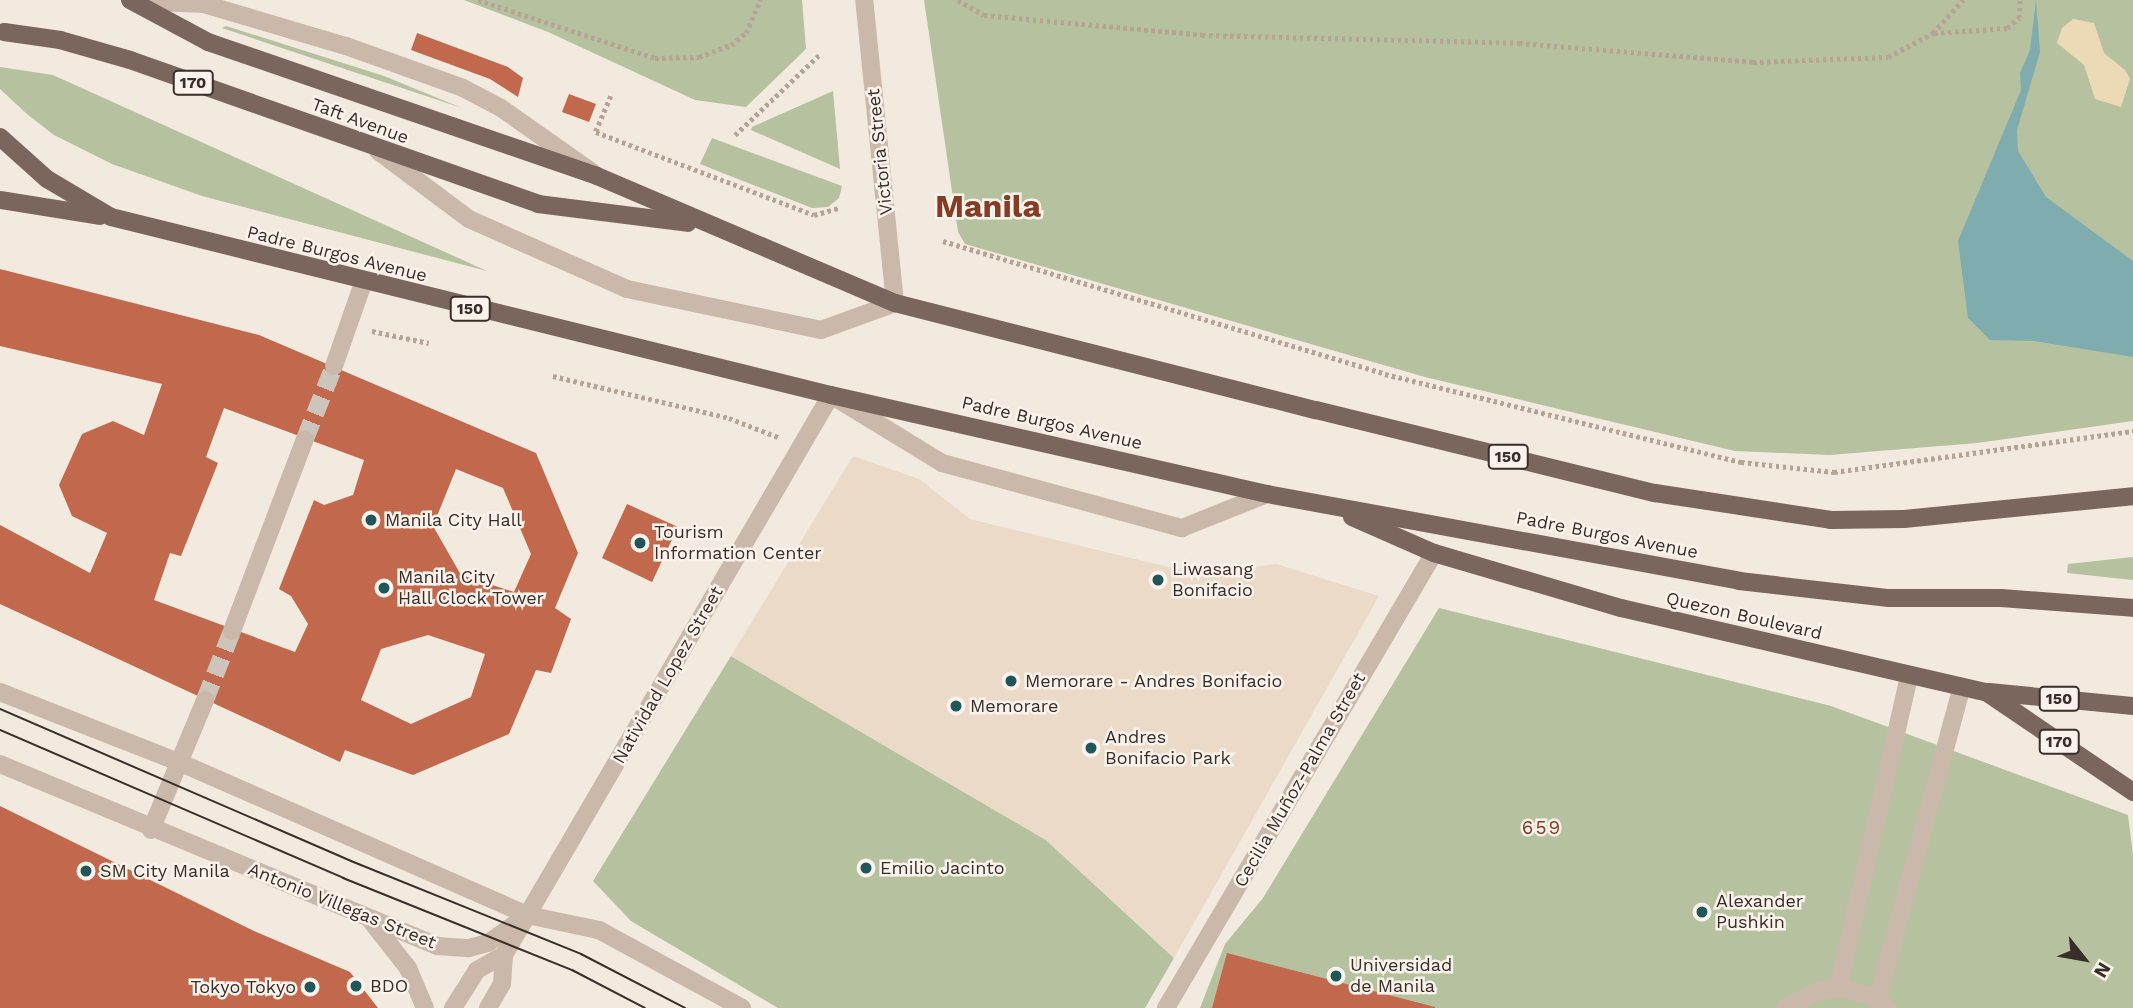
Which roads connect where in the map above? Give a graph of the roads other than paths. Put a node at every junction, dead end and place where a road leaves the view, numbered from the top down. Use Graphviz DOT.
graph roads {
  1 [pos="131,0"];
  2 [pos="864,0"];
  3 [pos="4,32"];
  4 [pos="0,137"];
  5 [pos="378,151"];
  6 [pos="597,176"];
  7 [pos="0,200"];
  8 [pos="111,217"];
  9 [pos="709,226"];
  10 [pos="363,283"];
  11 [pos="895,303"];
  12 [pos="334,366"];
  13 [pos="831,395"];
  14 [pos="305,439"];
  15 [pos="1267,494"];
  16 [pos="2133,496"];
  17 [pos="1329,507"];
  18 [pos="1434,553"];
  19 [pos="2133,608"];
  20 [pos="232,631"];
  21 [pos="1909,677"];
  22 [pos="1962,687"];
  23 [pos="0,692"];
  24 [pos="1986,692"];
  25 [pos="205,701"];
  26 [pos="2133,706"];
  27 [pos="181,763"];
  28 [pos="0,764"];
  29 [pos="2133,792"];
  30 [pos="151,830"];
  31 [pos="527,915"];
  32 [pos="369,919"];
  33 [pos="504,955"];
  34 [pos="1838,989"];
  35 [pos="1883,1004"];
  36 [pos="425,1008"];
  37 [pos="453,1008"];
  38 [pos="488,1008"];
  39 [pos="742,1008"];
  40 [pos="1166,1008"];
  41 [pos="1785,1008"];
  1 -- 6 [label="main road, 150"];
  1 -- 6 [label="street"];
  2 -- 11 [label="street, Victoria Street"];
  3 -- 5 [label="main road, Taft Avenue / 170"];
  4 -- 8 [label="main road, Padre Burgos Avenue / 150"];
  5 -- 9 [label="main road, Taft Avenue / 170"];
  5 -- 11 [label="street"];
  6 -- 9 [label="main road, 150"];
  7 -- 8 [label="main road"];
  8 -- 10 [label="main road, Padre Burgos Avenue / 150"];
  9 -- 11 [label="main road, 150"];
  10 -- 12 [label="street"];
  10 -- 13 [label="main road, Padre Burgos Avenue / 150"];
  11 -- 16 [label="main road, 150"];
  13 -- 15 [label="main road, Padre Burgos Avenue / 150"];
  13 -- 15 [label="street"];
  13 -- 31 [label="street, Natividad Lopez Street"];
  14 -- 20 [label="street"];
  15 -- 17 [label="main road, Padre Burgos Avenue / 150"];
  17 -- 18 [label="main road, Quezon Boulevard / 150"];
  17 -- 19 [label="main road, Padre Burgos Avenue"];
  18 -- 21 [label="main road, Quezon Boulevard / 150"];
  18 -- 40 [label="street, Cecilia Muñoz-Palma Street"];
  21 -- 22 [label="main road, Quezon Boulevard / 150"];
  21 -- 34 [label="street"];
  22 -- 24 [label="main road, Quezon Boulevard / 150"];
  22 -- 35 [label="street"];
  23 -- 27 [label="street"];
  24 -- 26 [label="main road, 150"];
  24 -- 29 [label="main road, Quezon Boulevard / 170"];
  25 -- 27 [label="street"];
  27 -- 30 [label="street"];
  27 -- 31 [label="street"];
  28 -- 30 [label="street, Antonio Villegas Street"];
  30 -- 32 [label="street, Antonio Villegas Street"];
  31 -- 32 [label="street, Antonio Villegas Street"];
  31 -- 33 [label="street, Natividad Lopez Street"];
  31 -- 39 [label="street"];
  32 -- 36 [label="street"];
  33 -- 37 [label="street, Natividad Lopez Street"];
  33 -- 38 [label="street, Natividad Lopez Street"];
  34 -- 35 [label="street"];
  34 -- 41 [label="street"];
}
